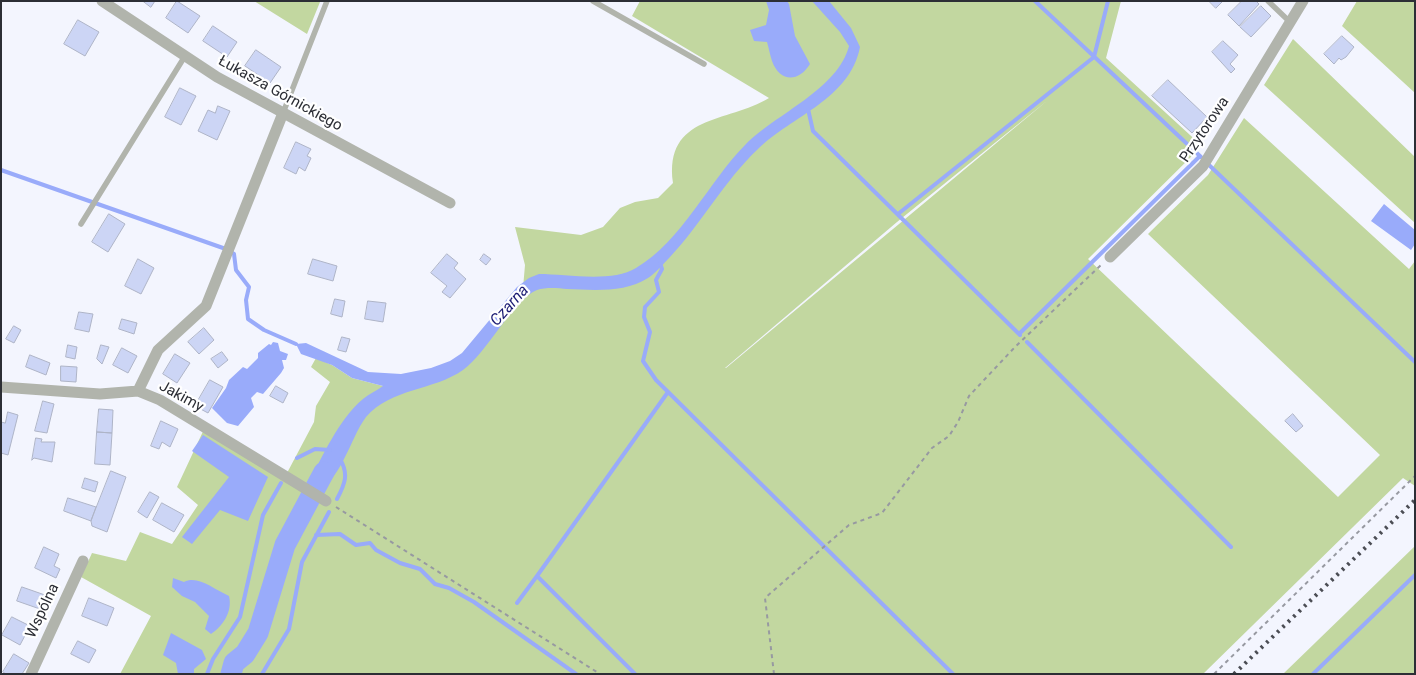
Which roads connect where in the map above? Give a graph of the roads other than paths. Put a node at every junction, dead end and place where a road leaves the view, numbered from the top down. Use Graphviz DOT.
graph roads {
  1 [pos="102,1"];
  2 [pos="327,1"];
  3 [pos="593,1"];
  4 [pos="1268,1"];
  5 [pos="1303,1"];
  6 [pos="1290,22"];
  7 [pos="185,56"];
  8 [pos="704,64"];
  9 [pos="282,113"];
  10 [pos="450,203"];
  11 [pos="81,224"];
  12 [pos="1110,257"];
  13 [pos="1,387"];
  14 [pos="138,391"];
  15 [pos="326,501"];
  16 [pos="83,561"];
  17 [pos="31,674"];
  1 -- 7 [label="street, Łukasza Górnickiego"];
  2 -- 9 [label="lane"];
  3 -- 8 [label="lane"];
  4 -- 6 [label="lane"];
  5 -- 6 [label="street, Przytorowa"];
  6 -- 12 [label="street, Przytorowa"];
  7 -- 9 [label="street, Łukasza Górnickiego"];
  7 -- 11 [label="lane"];
  9 -- 10 [label="street, Łukasza Górnickiego"];
  9 -- 14 [label="street"];
  13 -- 14 [label="street, Jakimy"];
  14 -- 15 [label="street, Jakimy"];
  16 -- 17 [label="street, Wspólna"];
}
